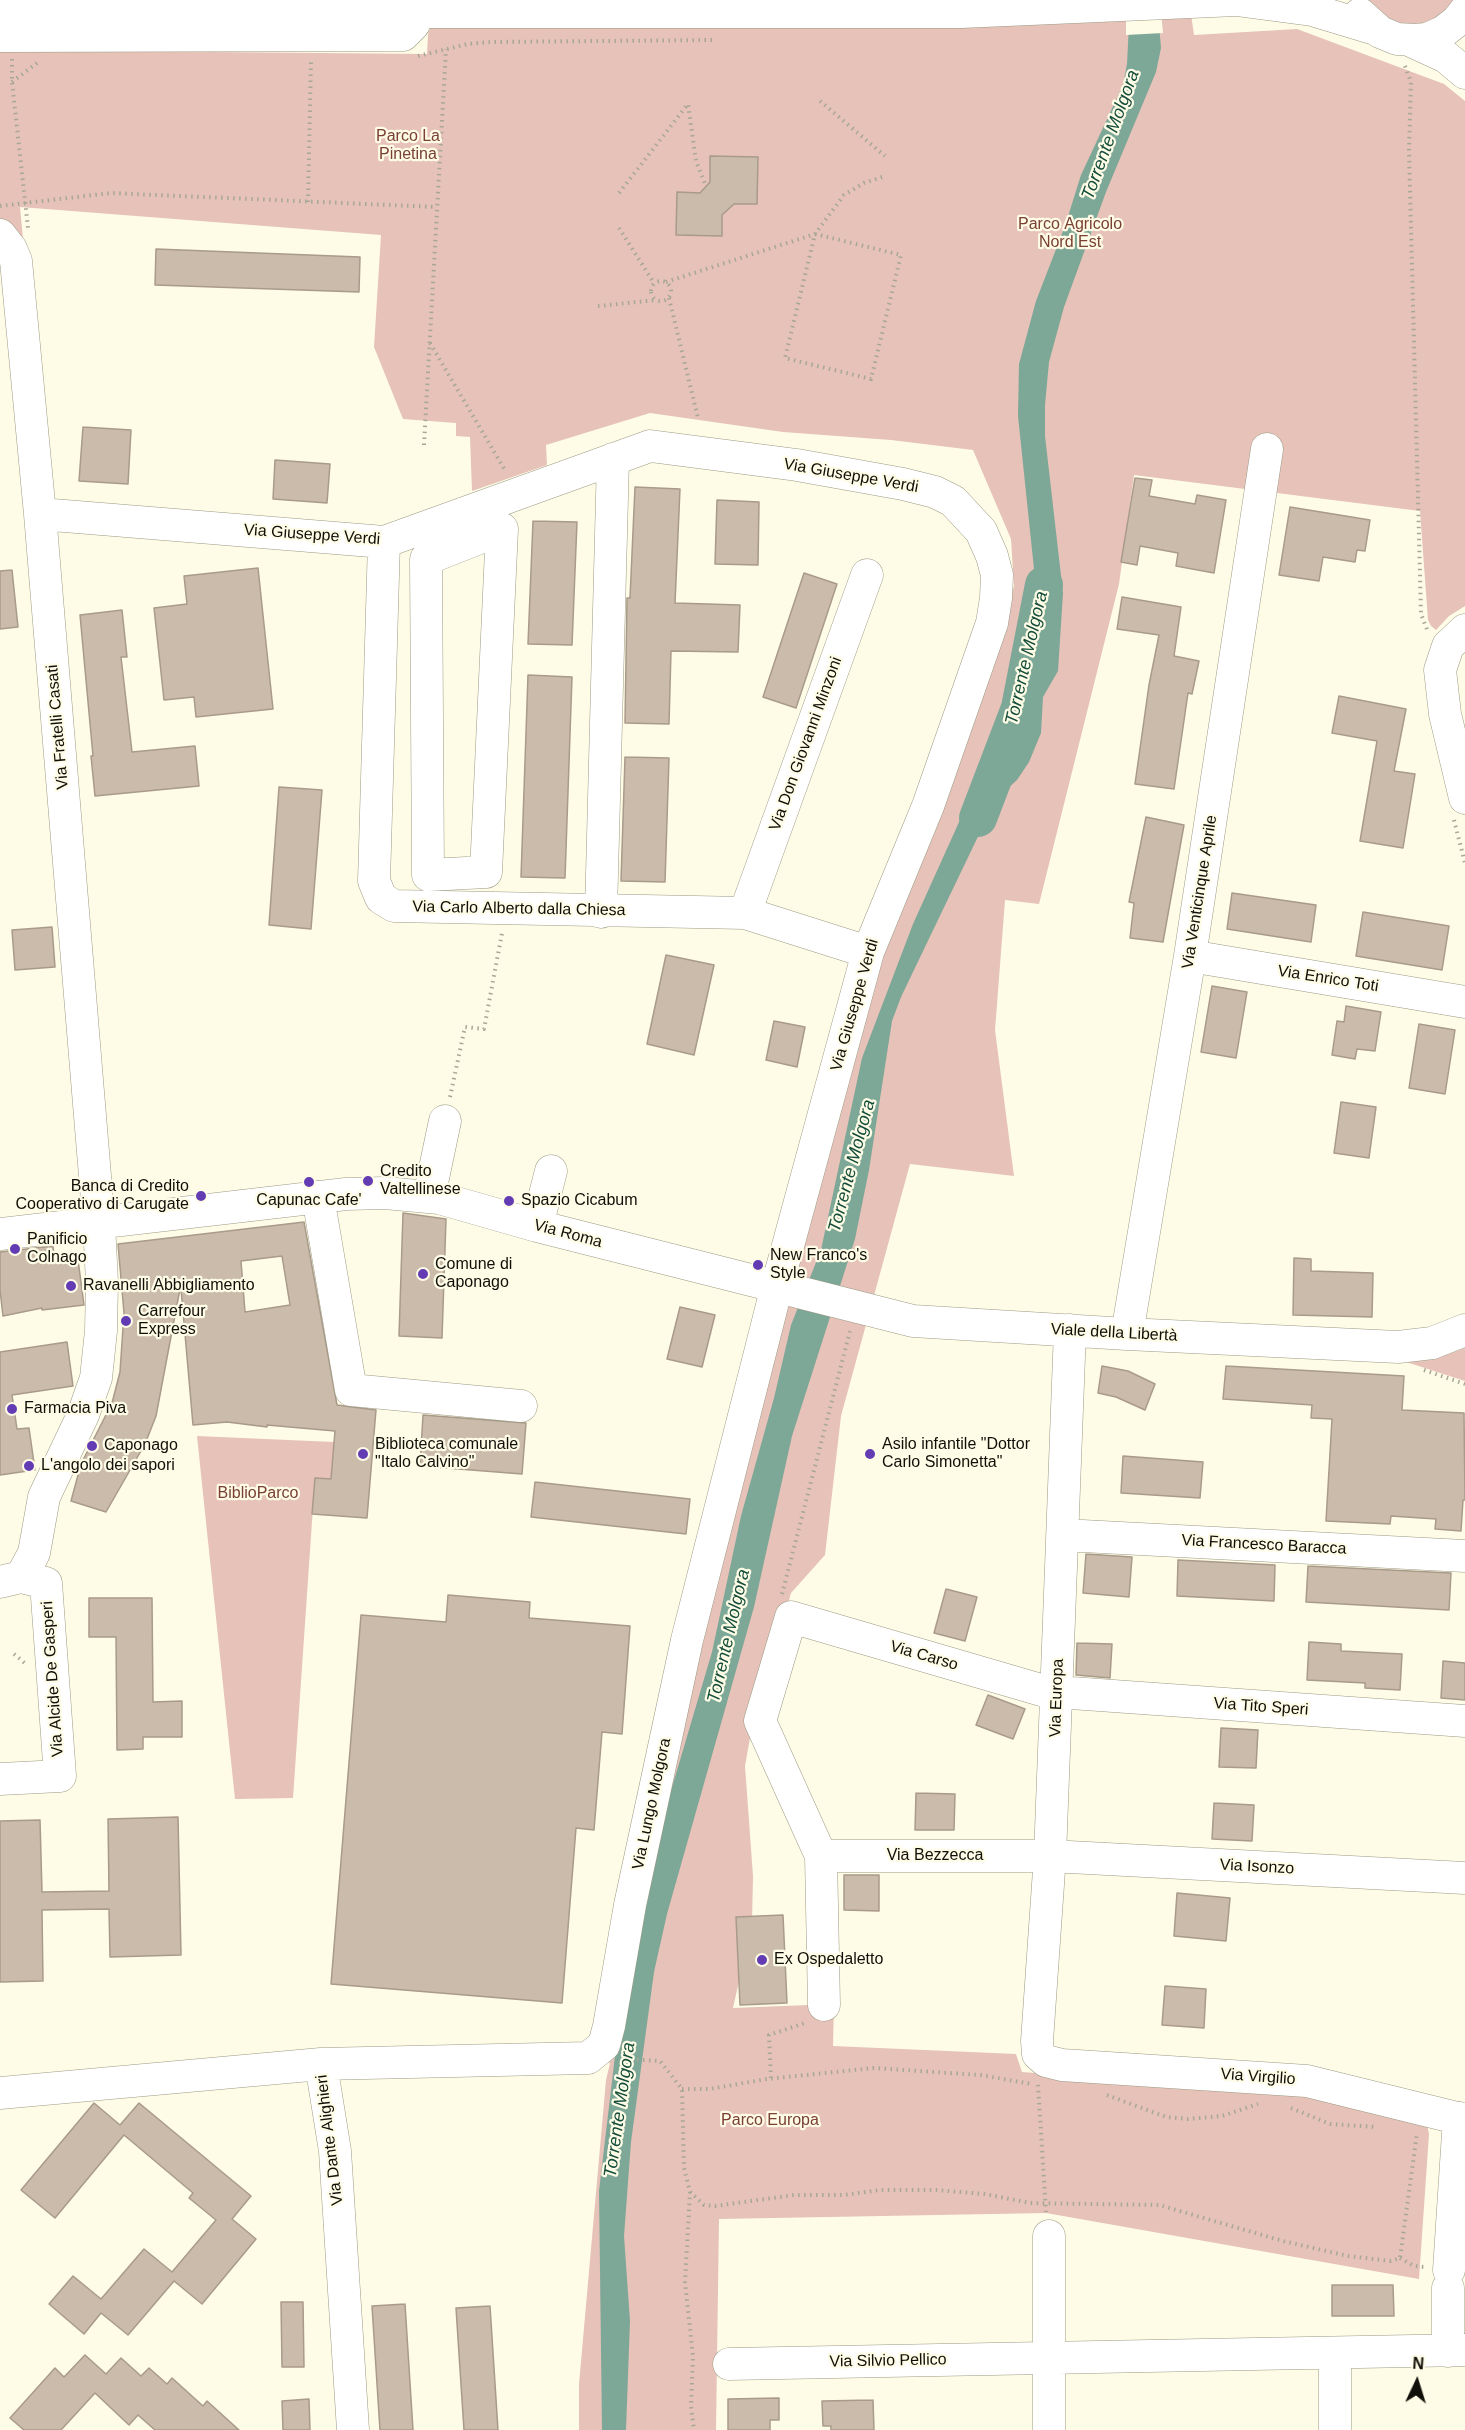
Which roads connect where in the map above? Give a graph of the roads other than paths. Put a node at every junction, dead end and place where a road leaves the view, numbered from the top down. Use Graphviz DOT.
graph roads {
  1 [pos="1226,0"];
  2 [pos="1353,0"];
  3 [pos="1465,11"];
  4 [pos="4,28"];
  5 [pos="1376,29"];
  6 [pos="1405,52"];
  7 [pos="1465,73"];
  8 [pos="14,236"];
  9 [pos="1267,449"];
  10 [pos="613,459"];
  11 [pos="40,514"];
  12 [pos="446,519"];
  13 [pos="384,542"];
  14 [pos="445,550"];
  15 [pos="867,575"];
  16 [pos="1465,630"];
  17 [pos="1465,798"];
  18 [pos="454,873"];
  19 [pos="454,908"];
  20 [pos="601,912"];
  21 [pos="745,913"];
  22 [pos="868,952"];
  23 [pos="1190,956"];
  24 [pos="1465,1002"];
  25 [pos="445,1121"];
  26 [pos="550,1171"];
  27 [pos="318,1197"];
  28 [pos="429,1197"];
  29 [pos="99,1224"];
  30 [pos="537,1226"];
  31 [pos="0,1234"];
  32 [pos="787,1288"];
  33 [pos="856,1307"];
  34 [pos="1070,1330"];
  35 [pos="1465,1330"];
  36 [pos="1127,1334"];
  37 [pos="521,1406"];
  38 [pos="1064,1535"];
  39 [pos="1465,1556"];
  40 [pos="11,1580"];
  41 [pos="1057,1692"];
  42 [pos="1465,1721"];
  43 [pos="0,1779"];
  44 [pos="48,1798"];
  45 [pos="0,1800"];
  46 [pos="821,1856"];
  47 [pos="1050,1856"];
  48 [pos="1465,1878"];
  49 [pos="824,2005"];
  50 [pos="321,2064"];
  51 [pos="1044,2078"];
  52 [pos="0,2093"];
  53 [pos="1462,2119"];
  54 [pos="1049,2236"];
  55 [pos="1457,2350"];
  56 [pos="1335,2353"];
  57 [pos="1048,2358"];
  58 [pos="729,2364"];
  59 [pos="354,2430"];
  60 [pos="1049,2430"];
  61 [pos="1335,2430"];
  1 -- 4 [label="street"];
  1 -- 5 [label="street"];
  2 -- 5 [label="street"];
  3 -- 6 [label="street"];
  5 -- 6 [label="street"];
  6 -- 7 [label="street"];
  8 -- 11 [label="street, Via Fratelli Casati"];
  9 -- 23 [label="street, Via Venticinque Aprile"];
  10 -- 12 [label="street, Via Giuseppe Verdi"];
  10 -- 20 [label="street"];
  10 -- 22 [label="street, Via Giuseppe Verdi"];
  11 -- 13 [label="street, Via Giuseppe Verdi"];
  11 -- 29 [label="street, Via Fratelli Casati"];
  12 -- 13 [label="street, Via Giuseppe Verdi"];
  12 -- 14 [label="street"];
  13 -- 19 [label="street, Via Carlo Alberto dalla Chiesa"];
  14 -- 18 [label="street"];
  14 -- 18 [label="street"];
  15 -- 21 [label="street, Via Don Giovanni Minzoni"];
  16 -- 17 [label="street"];
  18 -- 19 [label="street"];
  19 -- 20 [label="street, Via Carlo Alberto dalla Chiesa"];
  20 -- 21 [label="street, Via Carlo Alberto dalla Chiesa"];
  21 -- 22 [label="street, Via Carlo Alberto dalla Chiesa"];
  22 -- 32 [label="street, Via Giuseppe Verdi"];
  23 -- 24 [label="street, Via Enrico Toti"];
  23 -- 36 [label="street, Via Venticinque Aprile"];
  25 -- 28 [label="street"];
  26 -- 30 [label="street"];
  27 -- 28 [label="street, Via Roma"];
  27 -- 29 [label="street, Via Roma"];
  27 -- 37 [label="street"];
  28 -- 30 [label="street, Via Roma"];
  29 -- 31 [label="street, Via Roma"];
  29 -- 40 [label="street, Via Alcide De Gasperi"];
  30 -- 32 [label="street, Via Roma"];
  32 -- 33 [label="street, Via Roma"];
  32 -- 50 [label="street, Via Lungo Molgora"];
  33 -- 34 [label="street, Viale della Libertà"];
  34 -- 36 [label="street, Viale della Libertà"];
  34 -- 38 [label="street, Via Europa"];
  35 -- 36 [label="street, Viale della Libertà"];
  38 -- 39 [label="street, Via Francesco Baracca"];
  38 -- 41 [label="street, Via Europa"];
  40 -- 43 [label="street, Via Alcide De Gasperi"];
  41 -- 42 [label="street, Via Tito Speri"];
  41 -- 46 [label="street, Via Carso"];
  41 -- 47 [label="street, Via Europa"];
  44 -- 45 [label="street"];
  46 -- 47 [label="street, Via Bezzecca"];
  46 -- 49 [label="street"];
  47 -- 48 [label="street, Via Isonzo"];
  47 -- 51 [label="street, Via Europa"];
  50 -- 52 [label="street, Via Dante Alighieri"];
  50 -- 59 [label="street, Via Dante Alighieri"];
  51 -- 53 [label="street, Via Virgilio"];
  53 -- 55 [label="street"];
  54 -- 57 [label="street"];
  55 -- 56 [label="street, Via Silvio Pellico"];
  56 -- 57 [label="street, Via Silvio Pellico"];
  56 -- 61 [label="street"];
  57 -- 58 [label="street, Via Silvio Pellico"];
  57 -- 60 [label="street"];
}
